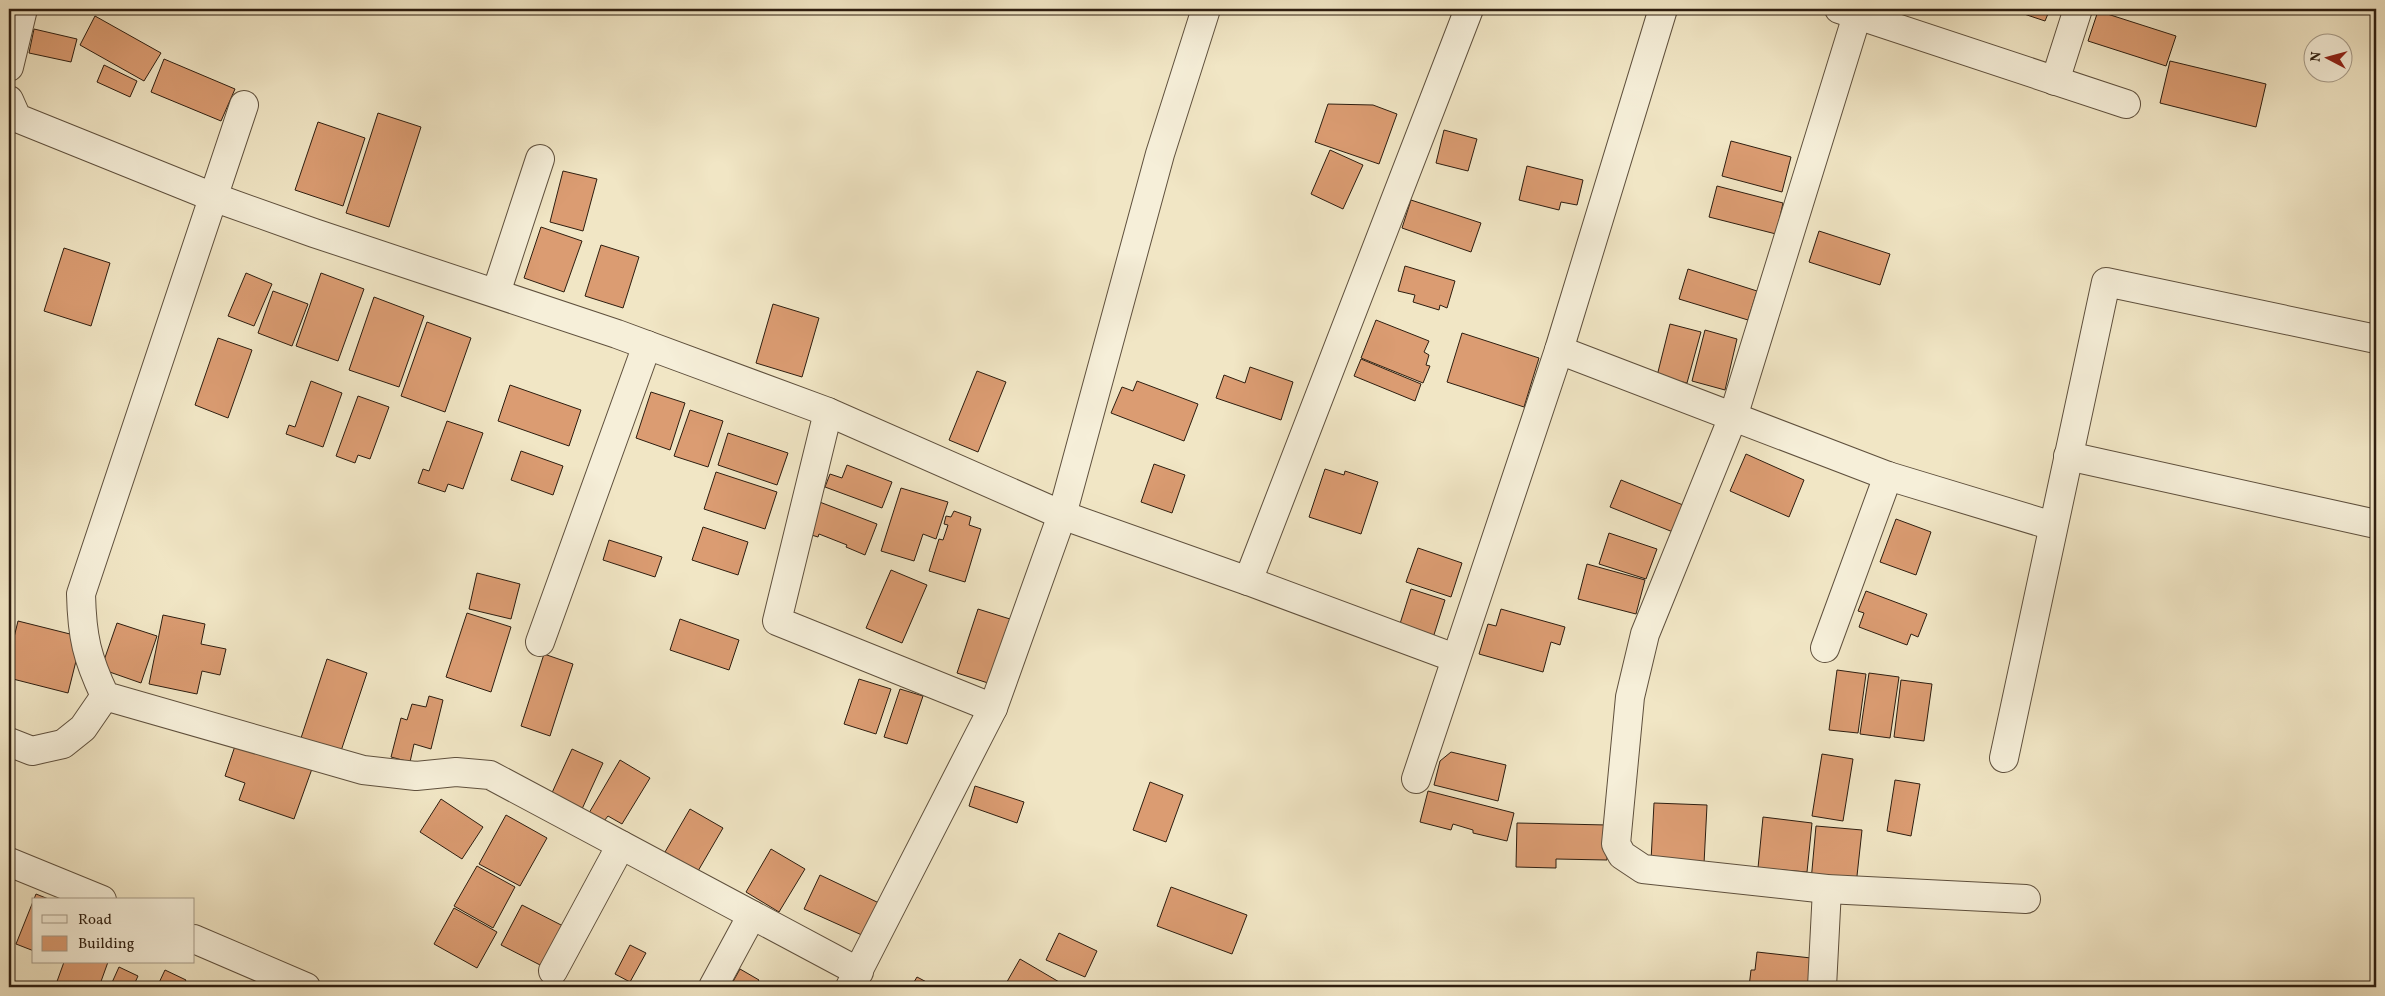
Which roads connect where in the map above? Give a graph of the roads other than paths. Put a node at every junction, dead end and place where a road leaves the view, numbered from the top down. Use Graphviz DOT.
graph roads {
  1 [pos="23,9"];
  2 [pos="1206,9"];
  3 [pos="1469,9"];
  4 [pos="1663,9"];
  5 [pos="2078,9"];
  6 [pos="1852,11"];
  7 [pos="9,67"];
  8 [pos="2055,81"];
  9 [pos="9,100"];
  10 [pos="2126,104"];
  11 [pos="244,105"];
  12 [pos="540,159"];
  13 [pos="213,197"];
  14 [pos="496,293"];
  15 [pos="2376,339"];
  16 [pos="647,345"];
  17 [pos="1560,350"];
  18 [pos="828,412"];
  19 [pos="1733,417"];
  20 [pos="2068,456"];
  21 [pos="1888,476"];
  22 [pos="1062,515"];
  23 [pos="2376,524"];
  24 [pos="2053,526"];
  25 [pos="1248,581"];
  26 [pos="540,642"];
  27 [pos="1825,648"];
  28 [pos="1455,658"];
  29 [pos="105,696"];
  30 [pos="993,708"];
  31 [pos="9,742"];
  32 [pos="2004,758"];
  33 [pos="1416,779"];
  34 [pos="621,845"];
  35 [pos="9,862"];
  36 [pos="1827,889"];
  37 [pos="97,898"];
  38 [pos="2026,899"];
  39 [pos="752,915"];
  40 [pos="195,939"];
  41 [pos="553,971"];
  42 [pos="854,980"];
  43 [pos="306,987"];
  44 [pos="713,987"];
  45 [pos="1822,987"];
  1 -- 7 [label="street"];
  2 -- 22 [label="street"];
  3 -- 25 [label="street"];
  4 -- 17 [label="street"];
  5 -- 8 [label="street"];
  6 -- 8 [label="street"];
  6 -- 19 [label="street"];
  8 -- 10 [label="street"];
  9 -- 13 [label="street"];
  11 -- 13 [label="street"];
  12 -- 14 [label="street"];
  13 -- 14 [label="street"];
  13 -- 29 [label="street"];
  14 -- 16 [label="street"];
  15 -- 20 [label="street"];
  16 -- 18 [label="street"];
  16 -- 26 [label="street"];
  17 -- 19 [label="street"];
  17 -- 28 [label="street"];
  18 -- 22 [label="street"];
  18 -- 30 [label="street"];
  19 -- 21 [label="street"];
  19 -- 36 [label="street"];
  20 -- 23 [label="street"];
  20 -- 24 [label="street"];
  21 -- 24 [label="street"];
  21 -- 27 [label="street"];
  22 -- 25 [label="street"];
  22 -- 30 [label="street"];
  24 -- 32 [label="street"];
  25 -- 28 [label="street"];
  28 -- 33 [label="street"];
  29 -- 31 [label="street"];
  29 -- 34 [label="street"];
  30 -- 42 [label="street"];
  34 -- 39 [label="street"];
  34 -- 41 [label="street"];
  35 -- 37 [label="street"];
  36 -- 38 [label="street"];
  36 -- 45 [label="street"];
  39 -- 42 [label="street"];
  39 -- 44 [label="street"];
  40 -- 43 [label="street"];
}
